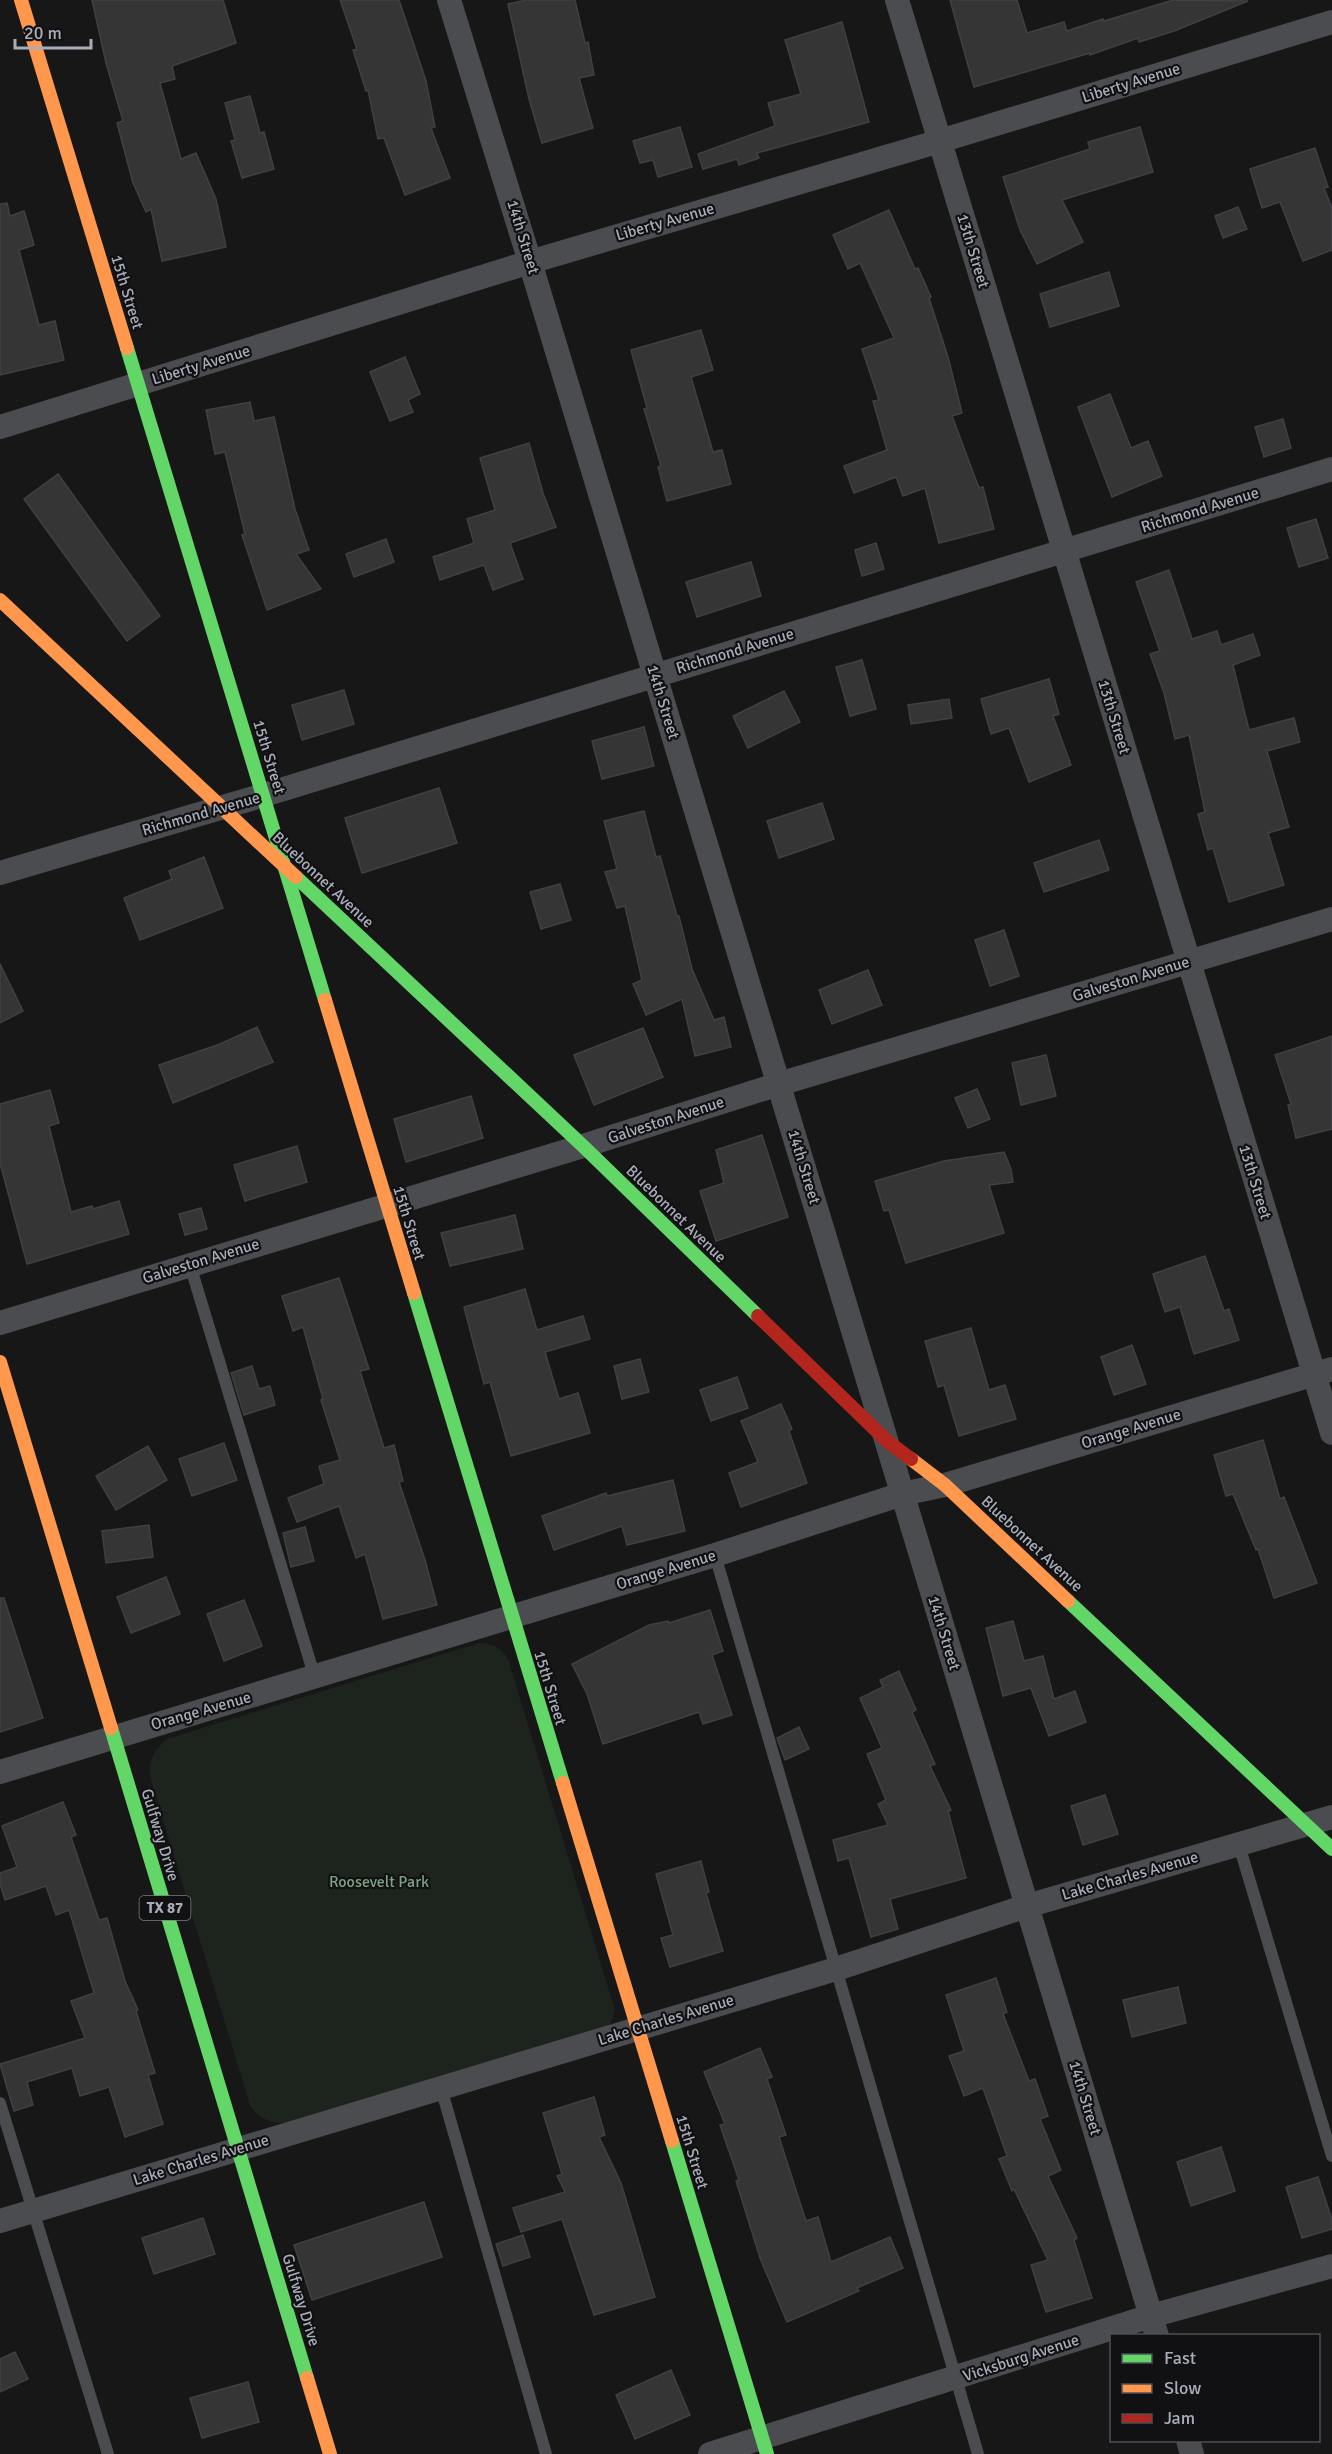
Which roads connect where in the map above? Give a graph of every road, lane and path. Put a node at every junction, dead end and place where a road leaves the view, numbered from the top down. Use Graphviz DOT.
graph roads {
  1 [pos="21,0"];
  2 [pos="449,0"];
  3 [pos="897,0"];
  4 [pos="1332,22"];
  5 [pos="940,141"];
  6 [pos="530,262"];
  7 [pos="138,385"];
  8 [pos="0,427"];
  9 [pos="1332,469"];
  10 [pos="1064,552"];
  11 [pos="0,600"];
  12 [pos="655,675"];
  13 [pos="264,795"];
  14 [pos="221,808"];
  15 [pos="285,867"];
  16 [pos="0,873"];
  17 [pos="1332,919"];
  18 [pos="1188,962"];
  19 [pos="779,1084"];
  20 [pos="583,1146"];
  21 [pos="386,1205"];
  22 [pos="190,1265"];
  23 [pos="0,1323"];
  24 [pos="0,1362"];
  25 [pos="1323,1371"];
  26 [pos="1332,1433"];
  27 [pos="887,1442"];
  28 [pos="945,1485"];
  29 [pos="902,1494"];
  30 [pos="715,1555"];
  31 [pos="511,1618"];
  32 [pos="315,1678"];
  33 [pos="113,1737"];
  34 [pos="0,1772"];
  35 [pos="1332,1817"];
  36 [pos="1306,1825"];
  37 [pos="1239,1845"];
  38 [pos="1332,1849"];
  39 [pos="1026,1906"];
  40 [pos="836,1969"];
  41 [pos="636,2029"];
  42 [pos="441,2088"];
  43 [pos="0,2103"];
  44 [pos="238,2148"];
  45 [pos="1332,2156"];
  46 [pos="33,2211"];
  47 [pos="0,2221"];
  48 [pos="1332,2266"];
  49 [pos="1154,2326"];
  50 [pos="1124,2334"];
  51 [pos="1110,2338"];
  52 [pos="956,2378"];
  53 [pos="764,2446"];
  54 [pos="108,2454"];
  55 [pos="330,2454"];
  56 [pos="546,2454"];
  57 [pos="710,2454"];
  58 [pos="978,2454"];
  1 -- 7 [label="street, 15th Street"];
  2 -- 6 [label="street, 14th Street"];
  3 -- 5 [label="street, 13th Street"];
  4 -- 5 [label="street, Liberty Avenue"];
  5 -- 6 [label="street, Liberty Avenue"];
  5 -- 10 [label="street, 13th Street"];
  6 -- 7 [label="street, Liberty Avenue"];
  6 -- 12 [label="street, 14th Street"];
  7 -- 8 [label="street, Liberty Avenue"];
  7 -- 13 [label="street, 15th Street"];
  9 -- 10 [label="street, Richmond Avenue"];
  10 -- 12 [label="street, Richmond Avenue"];
  10 -- 18 [label="street, 13th Street"];
  11 -- 14 [label="street, Bluebonnet Avenue"];
  12 -- 13 [label="street, Richmond Avenue"];
  12 -- 19 [label="street, 14th Street"];
  13 -- 14 [label="street, Richmond Avenue"];
  13 -- 15 [label="street, 15th Street"];
  14 -- 15 [label="street, Bluebonnet Avenue"];
  14 -- 16 [label="street, Richmond Avenue"];
  15 -- 20 [label="street, Bluebonnet Avenue"];
  15 -- 21 [label="street, 15th Street"];
  17 -- 18 [label="street, Galveston Avenue"];
  18 -- 19 [label="street, Galveston Avenue"];
  18 -- 25 [label="street, 13th Street"];
  19 -- 20 [label="street, Galveston Avenue"];
  19 -- 27 [label="street, 14th Street"];
  20 -- 21 [label="street, Galveston Avenue"];
  20 -- 27 [label="street, Bluebonnet Avenue"];
  21 -- 22 [label="street, Galveston Avenue"];
  21 -- 31 [label="street, 15th Street"];
  22 -- 23 [label="street, Galveston Avenue"];
  22 -- 32 [label="lane"];
  24 -- 33 [label="street, Gulfway Drive / TX 87"];
  25 -- 26 [label="street, 13th Street"];
  25 -- 28 [label="street, Orange Avenue"];
  27 -- 28 [label="street, Bluebonnet Avenue"];
  27 -- 29 [label="street, 14th Street"];
  28 -- 29 [label="street, Orange Avenue"];
  28 -- 36 [label="street, Bluebonnet Avenue"];
  29 -- 30 [label="street, Orange Avenue"];
  29 -- 39 [label="street, 14th Street"];
  30 -- 31 [label="street, Orange Avenue"];
  30 -- 40 [label="lane"];
  31 -- 32 [label="street, Orange Avenue"];
  31 -- 41 [label="street, 15th Street"];
  32 -- 33 [label="street, Orange Avenue"];
  33 -- 34 [label="street, Orange Avenue"];
  33 -- 44 [label="street, Gulfway Drive / TX 87"];
  35 -- 36 [label="street, Lake Charles Avenue"];
  36 -- 37 [label="street, Lake Charles Avenue"];
  36 -- 38 [label="street, Bluebonnet Avenue"];
  37 -- 39 [label="street, Lake Charles Avenue"];
  37 -- 45 [label="lane"];
  39 -- 40 [label="street, Lake Charles Avenue"];
  39 -- 49 [label="street, 14th Street"];
  40 -- 41 [label="street, Lake Charles Avenue"];
  40 -- 52 [label="lane"];
  41 -- 42 [label="street, Lake Charles Avenue"];
  41 -- 53 [label="street, 15th Street"];
  42 -- 44 [label="street, Lake Charles Avenue"];
  42 -- 56 [label="lane"];
  43 -- 46 [label="lane"];
  44 -- 46 [label="street, Lake Charles Avenue"];
  44 -- 55 [label="street, Gulfway Drive / TX 87"];
  46 -- 47 [label="street, Lake Charles Avenue"];
  46 -- 54 [label="lane"];
  48 -- 49 [label="street, Vicksburg Avenue"];
  49 -- 50 [label="street, Vicksburg Avenue"];
  51 -- 52 [label="street, Vicksburg Avenue"];
  52 -- 53 [label="street, Vicksburg Avenue"];
  52 -- 58 [label="lane"];
  53 -- 57 [label="street, Vicksburg Avenue"];
}
